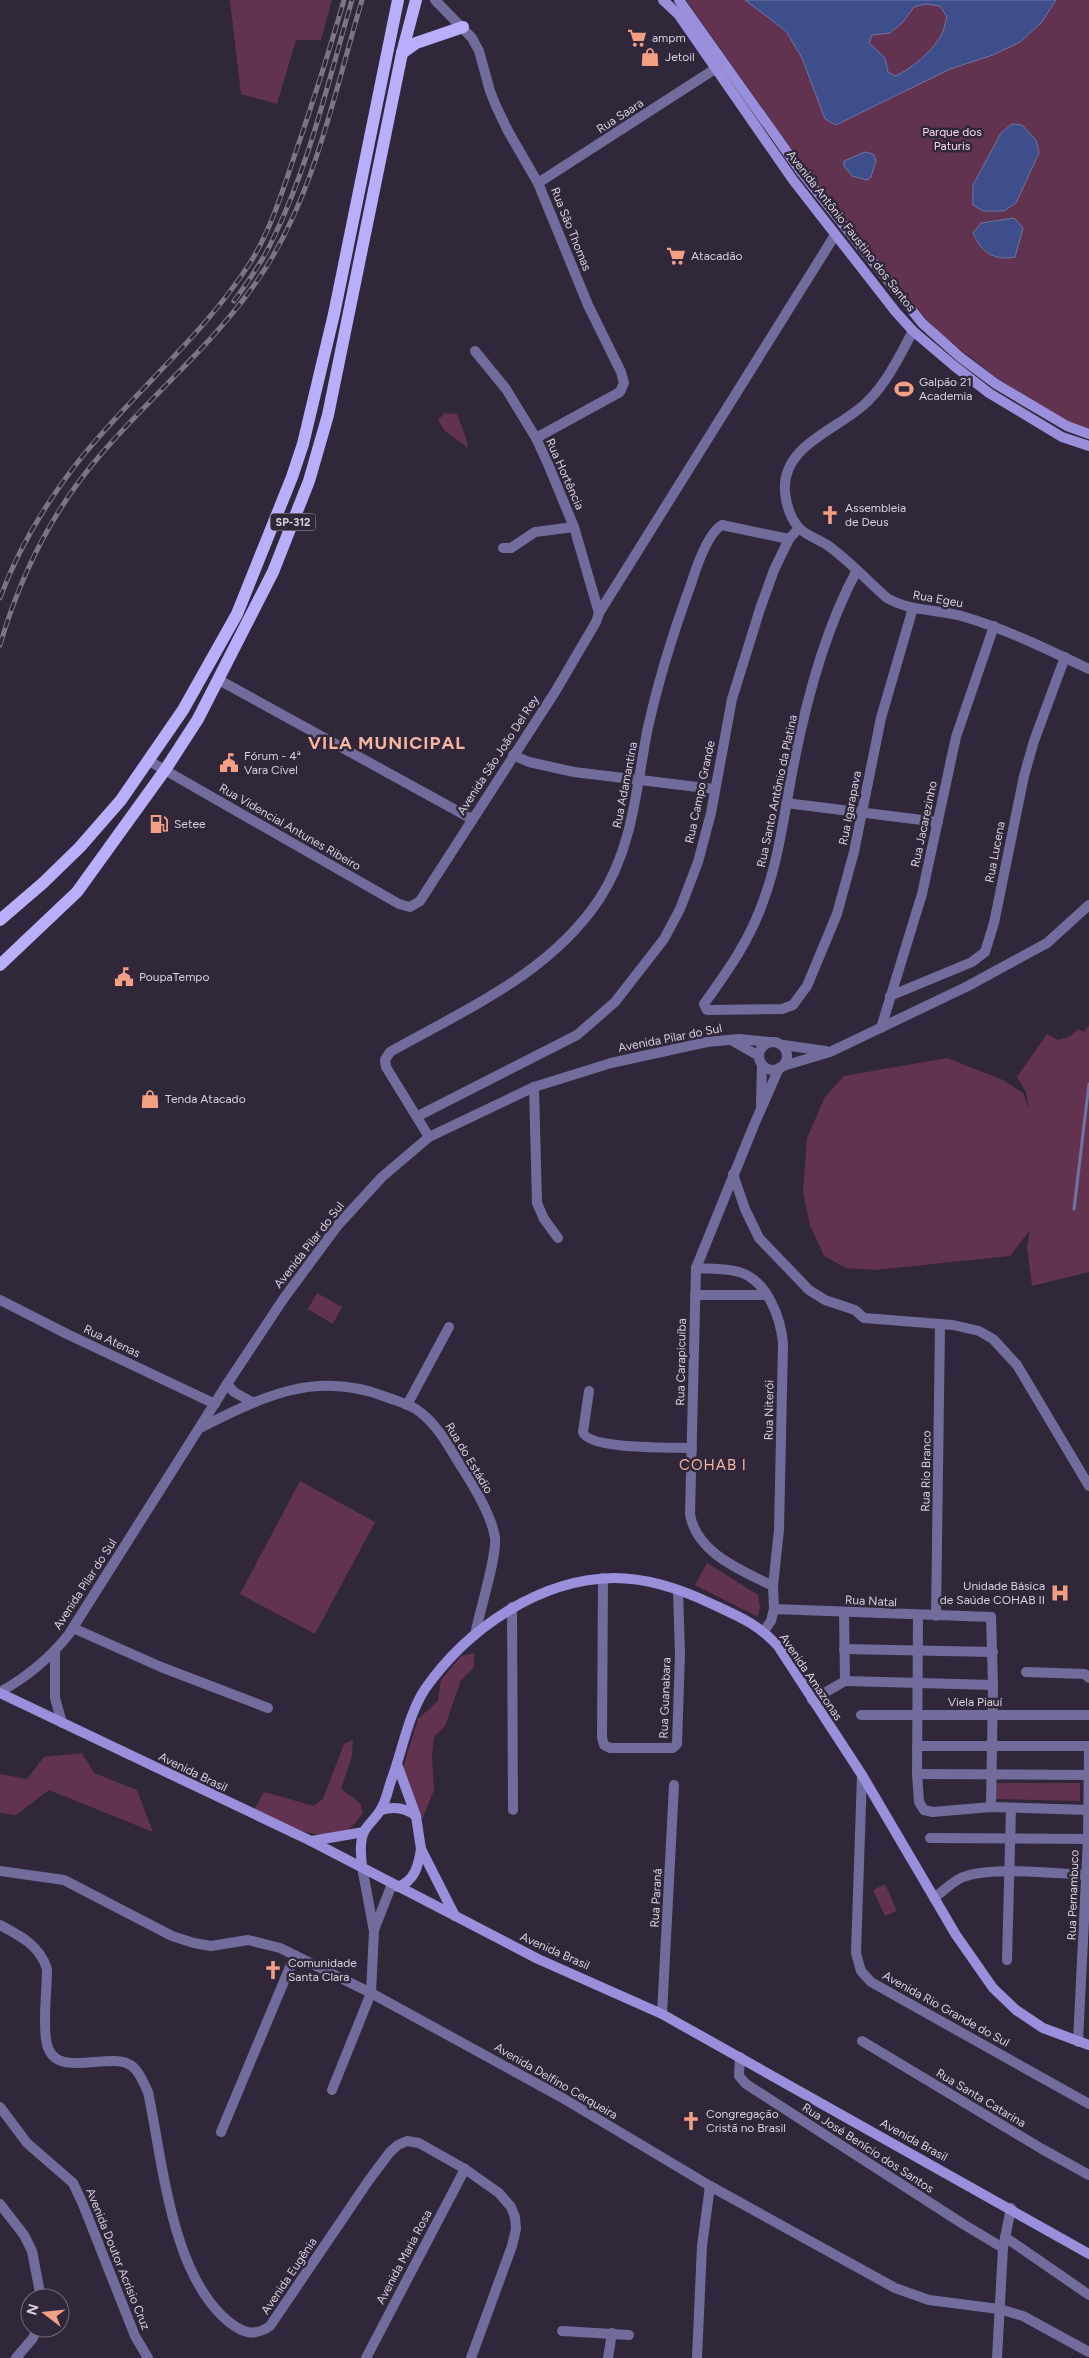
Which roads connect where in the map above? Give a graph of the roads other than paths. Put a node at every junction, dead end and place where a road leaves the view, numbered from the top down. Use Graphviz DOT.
graph roads {
  1 [pos="398,0"];
  2 [pos="416,0"];
  3 [pos="435,0"];
  4 [pos="663,0"];
  5 [pos="679,0"];
  6 [pos="463,27"];
  7 [pos="402,53"];
  8 [pos="715,69"];
  9 [pos="538,183"];
  10 [pos="834,235"];
  11 [pos="913,331"];
  12 [pos="475,351"];
  13 [pos="1089,434"];
  14 [pos="536,438"];
  15 [pos="1089,446"];
  16 [pos="574,527"];
  17 [pos="799,528"];
  18 [pos="789,539"];
  19 [pos="503,548"];
  20 [pos="857,570"];
  21 [pos="913,608"];
  22 [pos="597,618"];
  23 [pos="994,626"];
  24 [pos="1064,657"];
  25 [pos="1089,670"];
  26 [pos="219,680"];
  27 [pos="513,755"];
  28 [pos="149,761"];
  29 [pos="165,770"];
  30 [pos="641,780"];
  31 [pos="714,789"];
  32 [pos="786,804"];
  33 [pos="862,814"];
  34 [pos="472,819"];
  35 [pos="938,822"];
  36 [pos="420,901"];
  37 [pos="1089,905"];
  38 [pos="0,920"];
  39 [pos="0,965"];
  40 [pos="890,996"];
  41 [pos="793,1005"];
  42 [pos="881,1028"];
  43 [pos="730,1039"];
  44 [pos="770,1042"];
  45 [pos="783,1045"];
  46 [pos="830,1052"];
  47 [pos="761,1060"];
  48 [pos="781,1067"];
  49 [pos="534,1087"];
  50 [pos="761,1108"];
  51 [pos="418,1116"];
  52 [pos="429,1137"];
  53 [pos="733,1174"];
  54 [pos="558,1238"];
  55 [pos="696,1268"];
  56 [pos="766,1295"];
  57 [pos="695,1296"];
  58 [pos="0,1300"];
  59 [pos="940,1326"];
  60 [pos="449,1327"];
  61 [pos="227,1384"];
  62 [pos="589,1391"];
  63 [pos="252,1402"];
  64 [pos="215,1404"];
  65 [pos="407,1405"];
  66 [pos="200,1428"];
  67 [pos="692,1448"];
  68 [pos="1089,1486"];
  69 [pos="604,1578"];
  70 [pos="773,1586"];
  71 [pos="678,1590"];
  72 [pos="512,1607"];
  73 [pos="774,1609"];
  74 [pos="844,1612"];
  75 [pos="918,1616"];
  76 [pos="936,1616"];
  77 [pos="73,1628"];
  78 [pos="764,1631"];
  79 [pos="474,1635"];
  80 [pos="844,1649"];
  81 [pos="918,1651"];
  82 [pos="55,1652"];
  83 [pos="993,1652"];
  84 [pos="1026,1672"];
  85 [pos="1089,1678"];
  86 [pos="845,1681"];
  87 [pos="918,1685"];
  88 [pos="993,1685"];
  89 [pos="0,1692"];
  90 [pos="812,1700"];
  91 [pos="268,1708"];
  92 [pos="919,1714"];
  93 [pos="993,1714"];
  94 [pos="861,1715"];
  95 [pos="1089,1715"];
  96 [pos="62,1723"];
  97 [pos="992,1744"];
  98 [pos="917,1746"];
  99 [pos="1089,1748"];
  100 [pos="397,1764"];
  101 [pos="916,1774"];
  102 [pos="991,1774"];
  103 [pos="862,1775"];
  104 [pos="1088,1775"];
  105 [pos="674,1784"];
  106 [pos="991,1807"];
  107 [pos="1011,1808"];
  108 [pos="381,1810"];
  109 [pos="513,1810"];
  110 [pos="1088,1810"];
  111 [pos="416,1816"];
  112 [pos="364,1832"];
  113 [pos="930,1838"];
  114 [pos="1009,1839"];
  115 [pos="1088,1839"];
  116 [pos="312,1841"];
  117 [pos="422,1849"];
  118 [pos="362,1867"];
  119 [pos="0,1870"];
  120 [pos="1010,1872"];
  121 [pos="1088,1875"];
  122 [pos="395,1886"];
  123 [pos="934,1898"];
  124 [pos="455,1916"];
  125 [pos="0,1925"];
  126 [pos="374,1931"];
  127 [pos="296,1955"];
  128 [pos="1007,1960"];
  129 [pos="371,1992"];
  130 [pos="662,2014"];
  131 [pos="862,2041"];
  132 [pos="1078,2042"];
  133 [pos="1089,2045"];
  134 [pos="740,2057"];
  135 [pos="332,2090"];
  136 [pos="1089,2104"];
  137 [pos="0,2107"];
  138 [pos="221,2132"];
  139 [pos="465,2169"];
  140 [pos="1089,2175"];
  141 [pos="710,2186"];
  142 [pos="0,2204"];
  143 [pos="1011,2208"];
  144 [pos="1005,2237"];
  145 [pos="1003,2248"];
  146 [pos="1089,2254"];
  147 [pos="39,2288"];
  148 [pos="1089,2295"];
  149 [pos="999,2309"];
  150 [pos="562,2331"];
  151 [pos="612,2333"];
  152 [pos="629,2335"];
  153 [pos="34,2338"];
  154 [pos="1089,2352"];
  155 [pos="16,2358"];
  156 [pos="148,2358"];
  157 [pos="366,2358"];
  158 [pos="471,2358"];
  159 [pos="608,2358"];
  160 [pos="697,2358"];
  161 [pos="997,2358"];
  1 -- 28 [label="main road, SP-312"];
  2 -- 7 [label="main road, SP-312"];
  3 -- 6 [label="street, Rua São Thomas"];
  4 -- 8 [label="main road, Avenida Antônio Faustino dos Santos"];
  5 -- 13 [label="main road, Avenida Antônio Faustino dos Santos"];
  6 -- 7 [label="main road"];
  6 -- 9 [label="street, Rua São Thomas"];
  7 -- 26 [label="main road, SP-312"];
  8 -- 9 [label="street, Rua Saara"];
  8 -- 10 [label="main road, Avenida Antônio Faustino dos Santos"];
  9 -- 14 [label="street, Rua São Thomas"];
  10 -- 11 [label="main road, Avenida Antônio Faustino dos Santos"];
  10 -- 22 [label="street, Avenida São João Del Rey"];
  11 -- 15 [label="main road, Avenida Antônio Faustino dos Santos"];
  11 -- 17 [label="street"];
  12 -- 14 [label="street, Rua Hortência"];
  14 -- 16 [label="street, Rua Hortência"];
  16 -- 19 [label="street"];
  16 -- 22 [label="street, Rua Hortência"];
  17 -- 18 [label="street, Rua Campo Grande"];
  17 -- 20 [label="street, Rua Egeu"];
  18 -- 30 [label="street, Rua Adamantina"];
  18 -- 31 [label="street, Rua Campo Grande"];
  20 -- 21 [label="street, Rua Egeu"];
  20 -- 32 [label="street, Rua Santo Antônio da Platina"];
  21 -- 23 [label="street, Rua Egeu"];
  21 -- 33 [label="street, Rua Igarapava"];
  22 -- 27 [label="street, Avenida São João Del Rey"];
  23 -- 24 [label="street, Rua Egeu"];
  23 -- 35 [label="street, Rua Jacarezinho"];
  24 -- 25 [label="street, Rua Egeu"];
  24 -- 40 [label="street, Rua Lucena"];
  26 -- 29 [label="main road, SP-312"];
  26 -- 34 [label="street"];
  27 -- 30 [label="street"];
  27 -- 34 [label="street, Avenida São João Del Rey"];
  28 -- 29 [label="street, Rua Videncial Antunes Ribeiro"];
  28 -- 38 [label="main road, SP-312"];
  29 -- 36 [label="street, Rua Videncial Antunes Ribeiro"];
  29 -- 39 [label="main road, SP-312"];
  30 -- 31 [label="street"];
  30 -- 51 [label="street, Rua Adamantina"];
  31 -- 51 [label="street, Rua Campo Grande"];
  32 -- 33 [label="street"];
  32 -- 41 [label="street, Rua Santo Antônio da Platina"];
  33 -- 35 [label="street"];
  33 -- 41 [label="street, Rua Igarapava"];
  34 -- 36 [label="street, Avenida São João Del Rey"];
  35 -- 40 [label="street, Rua Jacarezinho"];
  37 -- 42 [label="street, Avenida Pilar do Sul"];
  40 -- 42 [label="street, Rua Jacarezinho"];
  42 -- 46 [label="street, Avenida Pilar do Sul"];
  43 -- 44 [label="street, Avenida Pilar do Sul"];
  43 -- 47 [label="street, Avenida Pilar do Sul"];
  43 -- 49 [label="street, Avenida Pilar do Sul"];
  44 -- 45 [label="street, Avenida Pilar do Sul"];
  44 -- 47 [label="street"];
  45 -- 46 [label="street, Avenida Pilar do Sul"];
  45 -- 48 [label="street"];
  46 -- 48 [label="street, Avenida Pilar do Sul"];
  47 -- 48 [label="street, Avenida Pilar do Sul"];
  47 -- 50 [label="street, Rua Carapicuíba"];
  48 -- 50 [label="street, Rua Carapicuíba"];
  49 -- 52 [label="street, Avenida Pilar do Sul"];
  49 -- 54 [label="street"];
  50 -- 53 [label="street, Rua Carapicuíba"];
  51 -- 52 [label="street"];
  52 -- 61 [label="street, Avenida Pilar do Sul"];
  53 -- 55 [label="street, Rua Carapicuíba"];
  53 -- 59 [label="street"];
  55 -- 56 [label="street, Rua Niterói"];
  55 -- 57 [label="street, Rua Carapicuíba"];
  56 -- 57 [label="street"];
  56 -- 70 [label="street, Rua Niterói"];
  57 -- 67 [label="street, Rua Carapicuíba"];
  58 -- 64 [label="street, Rua Atenas"];
  59 -- 68 [label="street"];
  59 -- 76 [label="street, Rua Rio Branco"];
  60 -- 65 [label="street"];
  61 -- 63 [label="street"];
  61 -- 64 [label="street, Avenida Pilar do Sul"];
  62 -- 67 [label="street"];
  63 -- 65 [label="street, Rua do Estádio"];
  63 -- 66 [label="street, Rua do Estádio"];
  64 -- 66 [label="street, Avenida Pilar do Sul"];
  65 -- 79 [label="street, Rua do Estádio"];
  66 -- 77 [label="street, Avenida Pilar do Sul"];
  67 -- 70 [label="street, Rua Carapicuíba"];
  69 -- 71 [label="main road, Avenida Amazonas"];
  69 -- 71 [label="street, Rua Guanabara"];
  69 -- 72 [label="main road, Avenida Amazonas"];
  70 -- 73 [label="street, Rua Niterói"];
  71 -- 78 [label="main road, Avenida Amazonas"];
  72 -- 79 [label="main road, Avenida Amazonas"];
  72 -- 109 [label="street"];
  73 -- 74 [label="street, Rua Natal"];
  73 -- 78 [label="street"];
  74 -- 75 [label="street, Rua Natal"];
  74 -- 80 [label="street"];
  75 -- 76 [label="street, Rua Natal"];
  75 -- 81 [label="street"];
  76 -- 83 [label="street, Rua Natal"];
  77 -- 82 [label="street, Avenida Pilar do Sul"];
  77 -- 91 [label="street"];
  78 -- 90 [label="main road, Avenida Amazonas"];
  79 -- 100 [label="main road, Avenida Amazonas"];
  80 -- 81 [label="street"];
  80 -- 86 [label="street"];
  81 -- 83 [label="street"];
  81 -- 87 [label="street"];
  82 -- 89 [label="street, Avenida Pilar do Sul"];
  82 -- 96 [label="street"];
  83 -- 88 [label="street"];
  84 -- 85 [label="street"];
  86 -- 87 [label="street"];
  86 -- 90 [label="street"];
  87 -- 88 [label="street"];
  87 -- 92 [label="street"];
  88 -- 93 [label="street"];
  89 -- 96 [label="main road, Avenida Brasil"];
  90 -- 103 [label="main road, Avenida Amazonas"];
  92 -- 93 [label="street, Viela Piauí"];
  92 -- 94 [label="street, Viela Piauí"];
  92 -- 98 [label="street"];
  93 -- 95 [label="street, Viela Piauí"];
  93 -- 97 [label="street"];
  96 -- 116 [label="main road, Avenida Brasil"];
  97 -- 98 [label="street"];
  97 -- 99 [label="street"];
  97 -- 102 [label="street"];
  98 -- 101 [label="street"];
  99 -- 104 [label="street, Rua Pernambuco"];
  100 -- 108 [label="main road, Avenida Amazonas"];
  100 -- 111 [label="main road"];
  101 -- 102 [label="street"];
  101 -- 106 [label="street"];
  102 -- 104 [label="street"];
  102 -- 106 [label="street"];
  103 -- 123 [label="main road, Avenida Amazonas"];
  103 -- 136 [label="street, Avenida Rio Grande do Sul"];
  104 -- 110 [label="street, Rua Pernambuco"];
  105 -- 130 [label="street, Rua Paraná"];
  106 -- 107 [label="street"];
  107 -- 110 [label="street"];
  107 -- 114 [label="street"];
  108 -- 111 [label="main road"];
  108 -- 112 [label="main road, Avenida Amazonas"];
  110 -- 115 [label="street, Rua Pernambuco"];
  111 -- 117 [label="main road"];
  112 -- 116 [label="main road"];
  112 -- 118 [label="main road"];
  113 -- 114 [label="street"];
  114 -- 115 [label="street"];
  114 -- 120 [label="street"];
  115 -- 121 [label="street, Rua Pernambuco"];
  116 -- 118 [label="main road, Avenida Brasil"];
  117 -- 122 [label="main road"];
  117 -- 124 [label="main road"];
  118 -- 122 [label="main road, Avenida Brasil"];
  118 -- 126 [label="street"];
  119 -- 127 [label="street, Avenida Delfino Cerqueira"];
  120 -- 121 [label="street"];
  120 -- 123 [label="street"];
  120 -- 128 [label="street"];
  121 -- 132 [label="street, Rua Pernambuco"];
  122 -- 124 [label="main road, Avenida Brasil"];
  122 -- 126 [label="street"];
  123 -- 132 [label="main road, Avenida Amazonas"];
  124 -- 130 [label="main road, Avenida Brasil"];
  125 -- 139 [label="street, Avenida Eugênia"];
  126 -- 129 [label="street"];
  127 -- 129 [label="street, Avenida Delfino Cerqueira"];
  127 -- 138 [label="street"];
  129 -- 135 [label="street"];
  129 -- 141 [label="street, Avenida Delfino Cerqueira"];
  130 -- 134 [label="main road, Avenida Brasil"];
  131 -- 140 [label="street, Rua Santa Catarina"];
  132 -- 133 [label="main road, Avenida Amazonas"];
  134 -- 143 [label="main road, Avenida Brasil"];
  134 -- 145 [label="street, Rua José Benício dos Santos"];
  137 -- 156 [label="street, Avenida Doutor Acrísio Cruz"];
  139 -- 157 [label="street, Avenida Maria Rosa"];
  139 -- 158 [label="street, Avenida Eugênia"];
  141 -- 149 [label="street, Avenida Delfino Cerqueira"];
  141 -- 160 [label="street"];
  142 -- 147 [label="street"];
  143 -- 144 [label="street"];
  143 -- 146 [label="main road, Avenida Brasil"];
  144 -- 145 [label="street"];
  144 -- 148 [label="street"];
  145 -- 149 [label="street"];
  149 -- 154 [label="street, Avenida Delfino Cerqueira"];
  149 -- 161 [label="street"];
  150 -- 151 [label="street"];
  151 -- 152 [label="street"];
  151 -- 159 [label="street"];
  153 -- 155 [label="street"];
}
